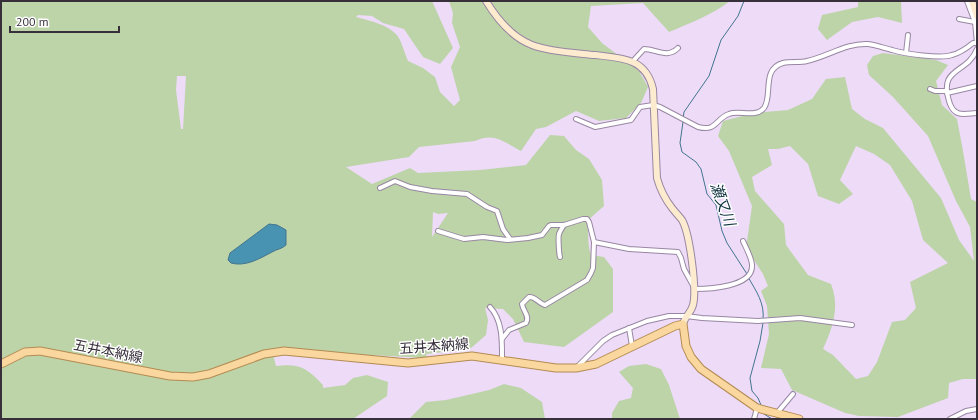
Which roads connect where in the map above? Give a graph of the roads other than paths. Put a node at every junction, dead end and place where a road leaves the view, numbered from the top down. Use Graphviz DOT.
graph roads {
  1 [pos="486,1"];
  2 [pos="967,1"];
  3 [pos="972,1"];
  4 [pos="959,19"];
  5 [pos="976,19"];
  6 [pos="908,35"];
  7 [pos="977,43"];
  8 [pos="678,48"];
  9 [pos="977,49"];
  10 [pos="906,53"];
  11 [pos="633,62"];
  12 [pos="977,86"];
  13 [pos="930,89"];
  14 [pos="947,92"];
  15 [pos="654,105"];
  16 [pos="976,113"];
  17 [pos="576,119"];
  18 [pos="380,188"];
  19 [pos="564,225"];
  20 [pos="438,231"];
  21 [pos="510,239"];
  22 [pos="743,241"];
  23 [pos="594,242"];
  24 [pos="560,257"];
  25 [pos="695,289"];
  26 [pos="490,307"];
  27 [pos="686,316"];
  28 [pos="683,324"];
  29 [pos="852,324"];
  30 [pos="629,328"];
  31 [pos="502,339"];
  32 [pos="632,346"];
  33 [pos="502,360"];
  34 [pos="1,364"];
  35 [pos="576,368"];
  36 [pos="793,394"];
  37 [pos="757,408"];
  38 [pos="977,409"];
  39 [pos="776,414"];
  40 [pos="754,419"];
  41 [pos="799,419"];
  42 [pos="950,419"];
  1 -- 11 [label="main road"];
  2 -- 5 [label="street"];
  3 -- 5 [label="main road"];
  4 -- 5 [label="street"];
  5 -- 7 [label="street"];
  6 -- 10 [label="street"];
  7 -- 10 [label="street"];
  8 -- 11 [label="street"];
  9 -- 14 [label="street"];
  10 -- 15 [label="street"];
  11 -- 15 [label="main road"];
  12 -- 14 [label="street"];
  13 -- 14 [label="street"];
  14 -- 16 [label="street"];
  15 -- 17 [label="street"];
  15 -- 25 [label="main road"];
  18 -- 21 [label="street"];
  19 -- 21 [label="street"];
  19 -- 23 [label="street"];
  19 -- 24 [label="street"];
  20 -- 21 [label="street"];
  22 -- 25 [label="street"];
  23 -- 25 [label="street"];
  23 -- 31 [label="street"];
  25 -- 27 [label="main road"];
  26 -- 31 [label="street"];
  27 -- 28 [label="main road"];
  27 -- 29 [label="street"];
  27 -- 30 [label="street"];
  28 -- 32 [label="main road, 五井本納線"];
  28 -- 37 [label="main road"];
  30 -- 32 [label="street"];
  30 -- 35 [label="street"];
  31 -- 33 [label="street"];
  32 -- 35 [label="main road, 五井本納線"];
  33 -- 34 [label="main road, 五井本納線"];
  33 -- 35 [label="main road, 五井本納線"];
  36 -- 39 [label="street"];
  37 -- 39 [label="main road"];
  37 -- 40 [label="street"];
  38 -- 42 [label="street"];
  39 -- 41 [label="main road"];
}
